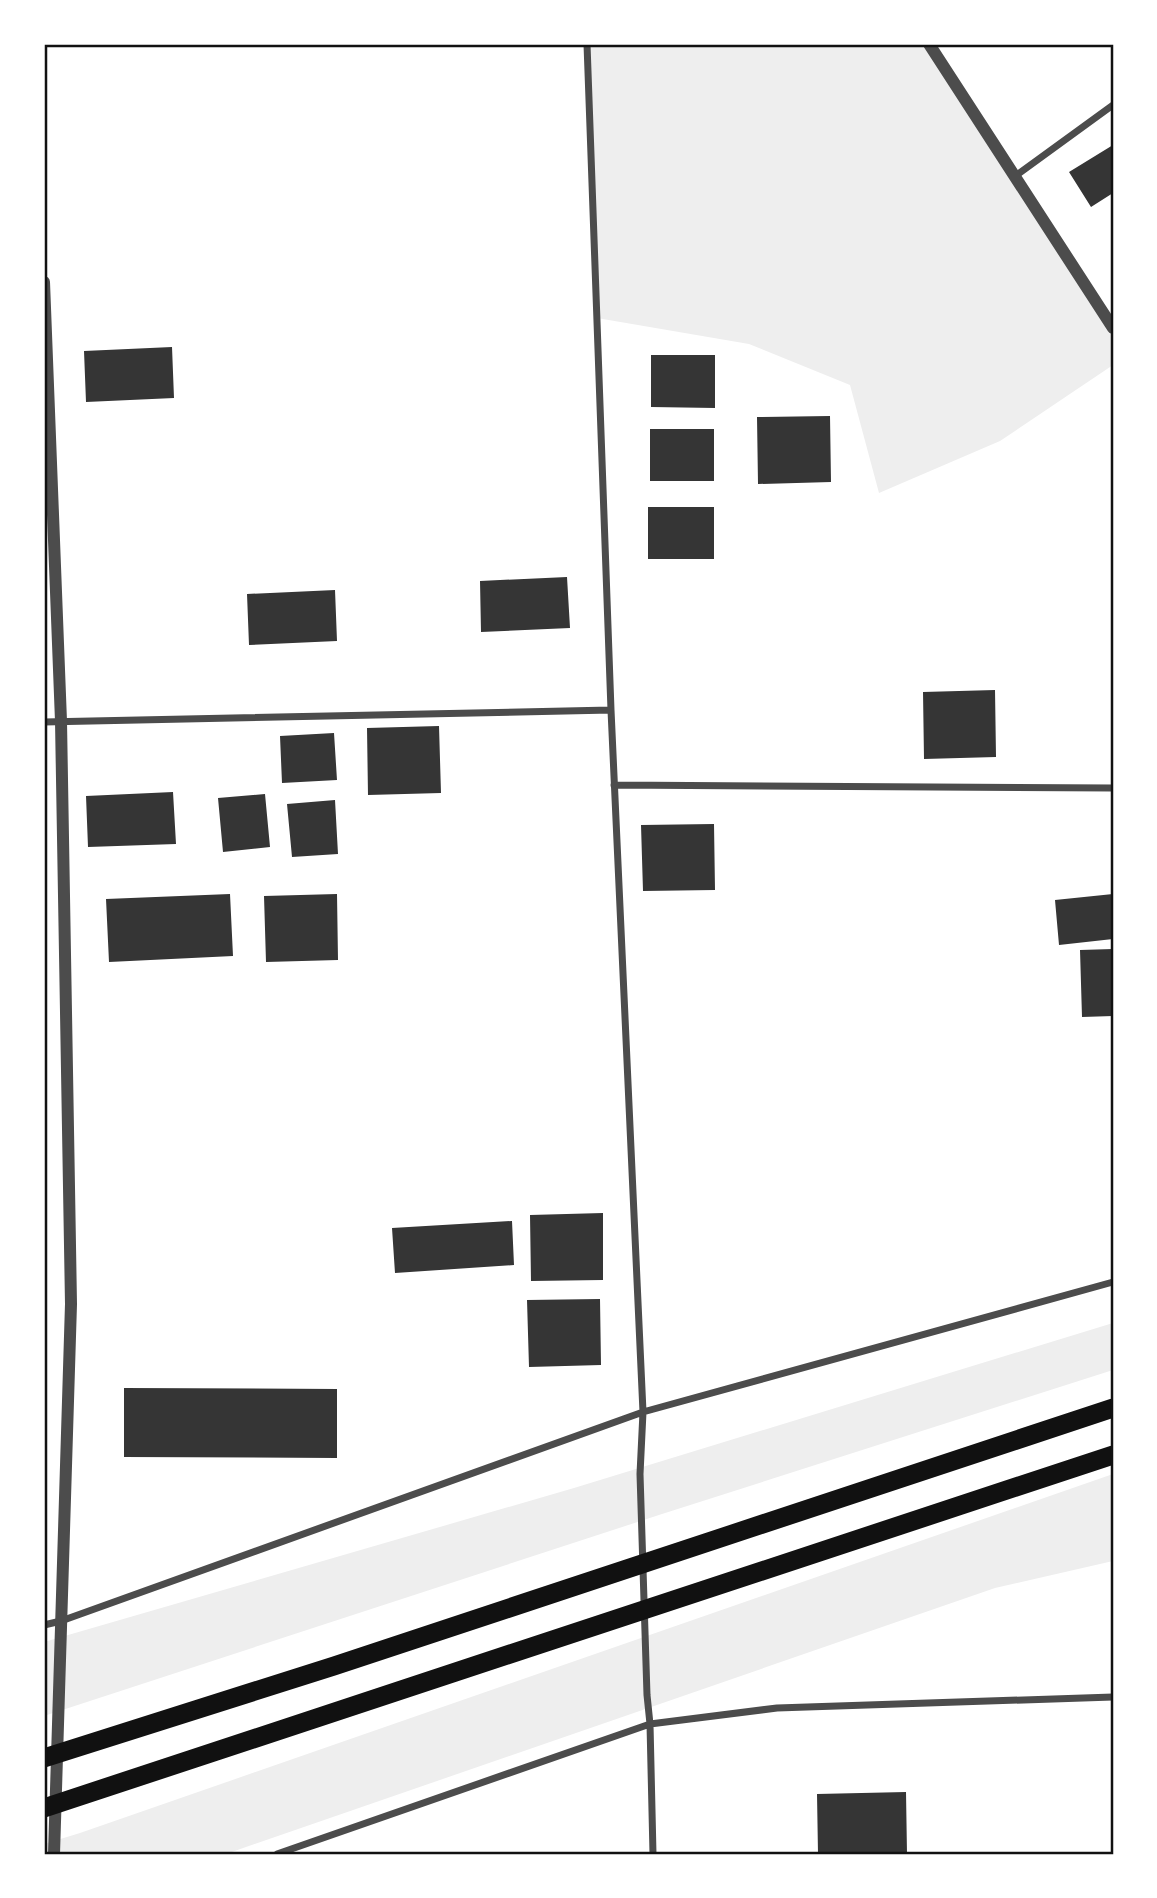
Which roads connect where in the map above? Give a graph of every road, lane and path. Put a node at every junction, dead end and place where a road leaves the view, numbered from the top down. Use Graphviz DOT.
graph roads {
  1 [pos="587,44"];
  2 [pos="929,44"];
  3 [pos="1113,105"];
  4 [pos="1014,177"];
  5 [pos="44,282"];
  6 [pos="1113,328"];
  7 [pos="611,709"];
  8 [pos="61,720"];
  9 [pos="44,722"];
  10 [pos="614,785"];
  11 [pos="1113,788"];
  12 [pos="1113,1282"];
  13 [pos="1113,1408"];
  14 [pos="643,1412"];
  15 [pos="1113,1455"];
  16 [pos="61,1621"];
  17 [pos="44,1625"];
  18 [pos="1113,1697"];
  19 [pos="650,1724"];
  20 [pos="44,1758"];
  21 [pos="44,1808"];
  22 [pos="54,1854"];
  23 [pos="278,1854"];
  24 [pos="653,1854"];
  1 -- 7 [label="street"];
  2 -- 4 [label="street"];
  3 -- 4 [label="street"];
  4 -- 6 [label="street"];
  5 -- 8 [label="street"];
  7 -- 8 [label="street"];
  7 -- 10 [label="street"];
  8 -- 9 [label="street"];
  8 -- 16 [label="street"];
  10 -- 11 [label="street"];
  10 -- 14 [label="street"];
  12 -- 14 [label="street"];
  13 -- 20 [label="highway"];
  14 -- 16 [label="street"];
  14 -- 19 [label="street"];
  15 -- 21 [label="highway"];
  16 -- 17 [label="street"];
  16 -- 22 [label="street"];
  18 -- 19 [label="street"];
  19 -- 23 [label="street"];
  19 -- 24 [label="street"];
}
